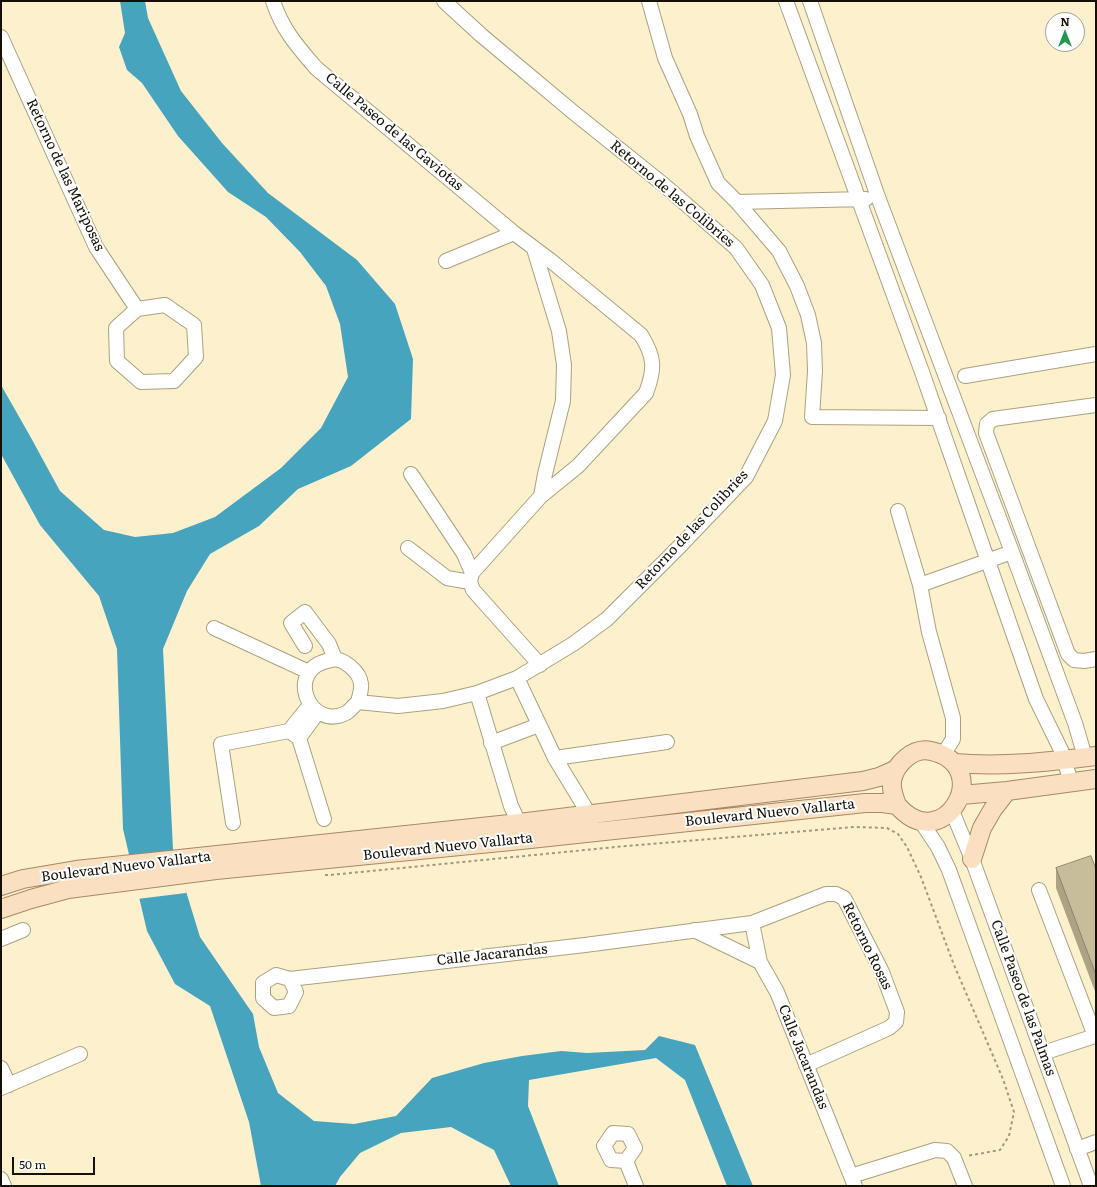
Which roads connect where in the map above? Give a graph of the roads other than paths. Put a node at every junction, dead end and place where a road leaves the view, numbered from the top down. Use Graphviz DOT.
graph roads {
  1 [pos="273,1"];
  2 [pos="444,1"];
  3 [pos="649,1"];
  4 [pos="786,1"];
  5 [pos="810,1"];
  6 [pos="1,37"];
  7 [pos="878,197"];
  8 [pos="859,200"];
  9 [pos="737,202"];
  10 [pos="514,233"];
  11 [pos="534,249"];
  12 [pos="446,261"];
  13 [pos="137,309"];
  14 [pos="1096,354"];
  15 [pos="965,376"];
  16 [pos="1096,405"];
  17 [pos="939,418"];
  18 [pos="411,474"];
  19 [pos="541,496"];
  20 [pos="898,511"];
  21 [pos="408,548"];
  22 [pos="1012,552"];
  23 [pos="988,560"];
  24 [pos="471,578"];
  25 [pos="920,585"];
  26 [pos="214,628"];
  27 [pos="305,646"];
  28 [pos="335,659"];
  29 [pos="1096,659"];
  30 [pos="540,665"];
  31 [pos="308,672"];
  32 [pos="518,678"];
  33 [pos="477,693"];
  34 [pos="358,702"];
  35 [pos="314,709"];
  36 [pos="539,725"];
  37 [pos="294,735"];
  38 [pos="666,742"];
  39 [pos="491,743"];
  40 [pos="1090,756"];
  41 [pos="555,758"];
  42 [pos="948,759"];
  43 [pos="1064,759"];
  44 [pos="895,770"];
  45 [pos="1096,779"];
  46 [pos="1071,782"];
  47 [pos="1007,791"];
  48 [pos="961,795"];
  49 [pos="897,805"];
  50 [pos="952,811"];
  51 [pos="589,814"];
  52 [pos="324,819"];
  53 [pos="920,820"];
  54 [pos="234,823"];
  55 [pos="520,832"];
  56 [pos="591,832"];
  57 [pos="972,859"];
  58 [pos="111,875"];
  59 [pos="1,886"];
  60 [pos="1039,890"];
  61 [pos="1,909"];
  62 [pos="752,923"];
  63 [pos="24,930"];
  64 [pos="694,930"];
  65 [pos="1,938"];
  66 [pos="760,962"];
  67 [pos="290,979"];
  68 [pos="1043,1053"];
  69 [pos="80,1054"];
  70 [pos="806,1065"];
  71 [pos="1,1068"];
  72 [pos="5,1086"];
  73 [pos="1096,1142"];
  74 [pos="1077,1150"];
  75 [pos="626,1161"];
  76 [pos="1,1179"];
  77 [pos="853,1181"];
  78 [pos="4,1186"];
  79 [pos="636,1186"];
  80 [pos="965,1186"];
  81 [pos="1062,1186"];
  82 [pos="1091,1186"];
  1 -- 10 [label="street, Calle Paseo de las Gaviotas"];
  2 -- 30 [label="street, Retorno de las Colibries"];
  3 -- 9 [label="street"];
  4 -- 8 [label="street"];
  5 -- 7 [label="street"];
  6 -- 13 [label="street, Retorno de las Mariposas"];
  7 -- 8 [label="street"];
  7 -- 22 [label="street"];
  8 -- 9 [label="street"];
  8 -- 17 [label="street"];
  9 -- 17 [label="street"];
  10 -- 11 [label="street, Calle Paseo de las Gaviotas"];
  10 -- 12 [label="street"];
  11 -- 19 [label="street"];
  11 -- 19 [label="street, Calle Paseo de las Gaviotas"];
  13 -- 13 [label="street"];
  14 -- 15 [label="street"];
  16 -- 29 [label="street"];
  17 -- 23 [label="street"];
  18 -- 24 [label="street"];
  19 -- 24 [label="street, Calle Paseo de las Gaviotas"];
  20 -- 25 [label="street"];
  21 -- 24 [label="street"];
  22 -- 23 [label="street"];
  22 -- 40 [label="street"];
  23 -- 25 [label="street"];
  23 -- 43 [label="street"];
  24 -- 30 [label="street"];
  25 -- 42 [label="street"];
  26 -- 31 [label="street"];
  27 -- 28 [label="street"];
  28 -- 31 [label="street"];
  28 -- 34 [label="street"];
  30 -- 32 [label="street, Retorno de las Colibries"];
  31 -- 35 [label="street"];
  32 -- 33 [label="street, Retorno de las Colibries"];
  32 -- 36 [label="street"];
  33 -- 34 [label="street, Retorno de las Colibries"];
  33 -- 39 [label="street"];
  34 -- 35 [label="street"];
  35 -- 37 [label="street"];
  36 -- 39 [label="street"];
  36 -- 41 [label="street"];
  37 -- 52 [label="street"];
  37 -- 54 [label="street"];
  38 -- 41 [label="street"];
  39 -- 55 [label="street"];
  40 -- 43 [label="main road, Boulevard Nuevo Vallarta"];
  41 -- 51 [label="street"];
  42 -- 43 [label="main road, Boulevard Nuevo Vallarta"];
  42 -- 44 [label="main road, Boulevard Nuevo Vallarta"];
  42 -- 48 [label="main road"];
  43 -- 46 [label="street"];
  44 -- 49 [label="main road"];
  44 -- 51 [label="main road, Boulevard Nuevo Vallarta"];
  45 -- 46 [label="main road"];
  46 -- 47 [label="main road"];
  47 -- 48 [label="main road"];
  47 -- 57 [label="main road"];
  48 -- 50 [label="main road"];
  49 -- 53 [label="main road"];
  49 -- 56 [label="main road, Boulevard Nuevo Vallarta"];
  50 -- 53 [label="main road"];
  50 -- 57 [label="street, Calle Paseo de las Palmas"];
  51 -- 55 [label="main road, Boulevard Nuevo Vallarta"];
  51 -- 56 [label="street"];
  53 -- 81 [label="street, Calle Paseo de las Palmas"];
  55 -- 56 [label="main road, Boulevard Nuevo Vallarta"];
  55 -- 58 [label="main road, Boulevard Nuevo Vallarta"];
  57 -- 68 [label="street, Calle Paseo de las Palmas"];
  58 -- 59 [label="main road, Boulevard Nuevo Vallarta"];
  58 -- 61 [label="main road, Boulevard Nuevo Vallarta"];
  60 -- 68 [label="street"];
  62 -- 64 [label="street, Calle Jacarandas"];
  62 -- 66 [label="street, Calle Jacarandas"];
  62 -- 70 [label="street, Retorno Rosas"];
  63 -- 65 [label="street"];
  64 -- 66 [label="street"];
  64 -- 67 [label="street, Calle Jacarandas"];
  66 -- 70 [label="street, Calle Jacarandas"];
  68 -- 74 [label="street, Calle Paseo de las Palmas"];
  69 -- 72 [label="street"];
  70 -- 77 [label="street, Calle Jacarandas"];
  71 -- 72 [label="street"];
  73 -- 74 [label="street"];
  74 -- 82 [label="street, Calle Paseo de las Palmas"];
  75 -- 79 [label="street"];
  76 -- 78 [label="street"];
  77 -- 80 [label="street"];
}
